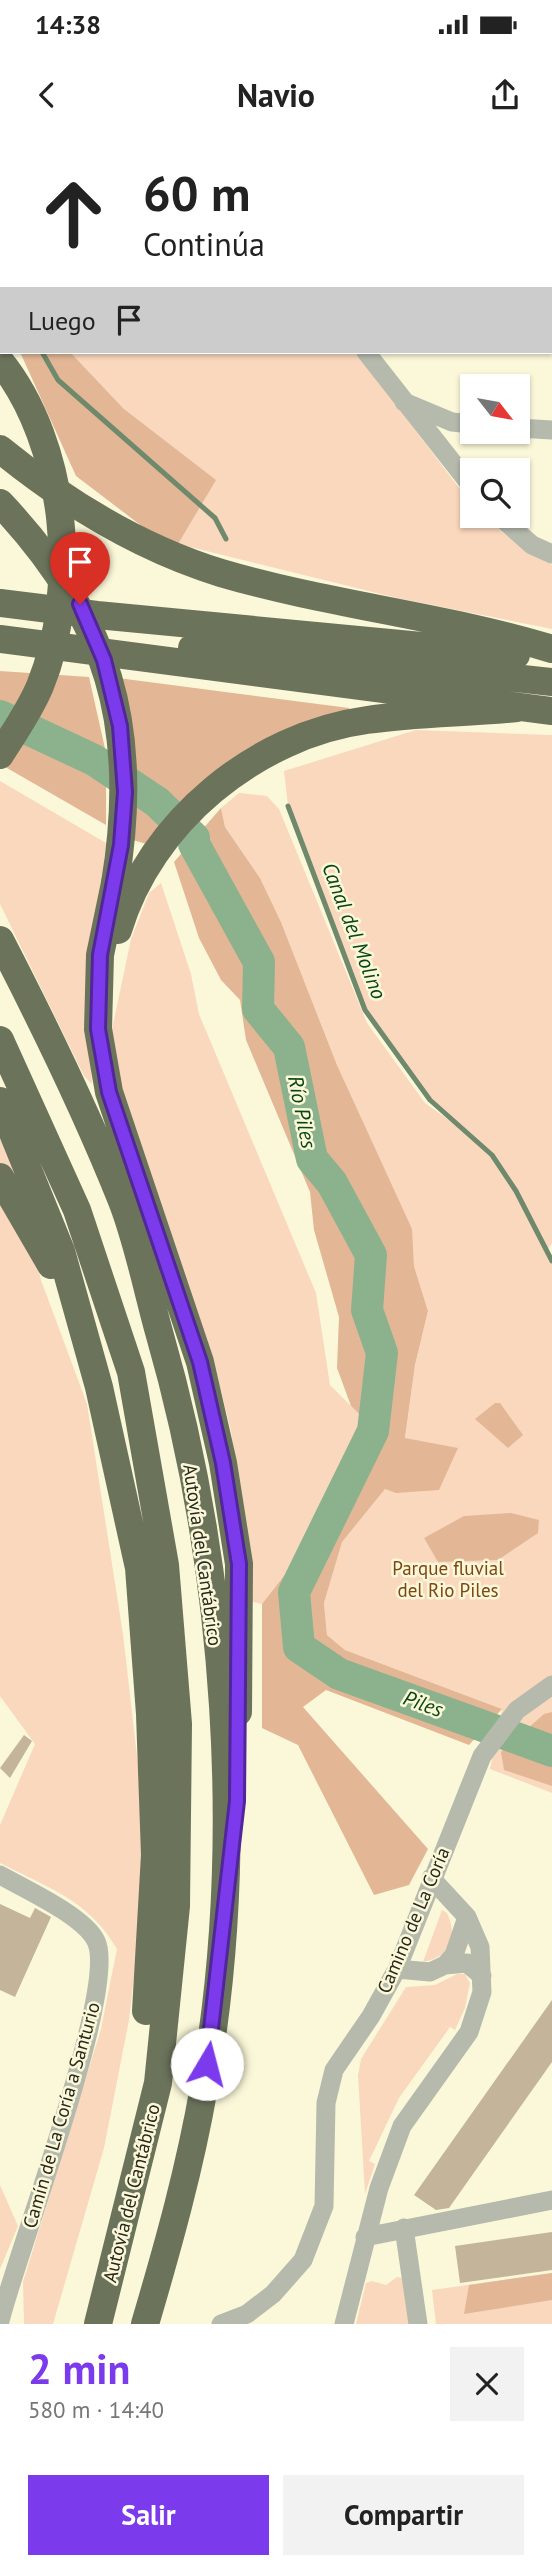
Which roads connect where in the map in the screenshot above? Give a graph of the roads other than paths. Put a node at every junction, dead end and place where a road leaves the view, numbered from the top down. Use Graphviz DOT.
graph roads {
  1 [pos="368,354"];
  2 [pos="0,361"];
  3 [pos="403,401"];
  4 [pos="460,423"];
  5 [pos="530,429"];
  6 [pos="552,430"];
  7 [pos="0,449"];
  8 [pos="460,472"];
  9 [pos="0,503"];
  10 [pos="512,528"];
  11 [pos="552,554"];
  12 [pos="0,603"];
  13 [pos="97,615"];
  14 [pos="0,638"];
  15 [pos="552,649"];
  16 [pos="552,658"];
  17 [pos="0,659"];
  18 [pos="278,664"];
  19 [pos="552,682"];
  20 [pos="517,708"];
  21 [pos="552,711"];
  22 [pos="0,755"];
  23 [pos="0,940"];
  24 [pos="98,1029"];
  25 [pos="0,1040"];
  26 [pos="0,1101"];
  27 [pos="0,1177"];
  28 [pos="99,1387"];
  29 [pos="552,1685"];
  30 [pos="0,1875"];
  31 [pos="431,1878"];
  32 [pos="223,1917"];
  33 [pos="467,1917"];
  34 [pos="445,1965"];
  35 [pos="397,1969"];
  36 [pos="482,1976"];
  37 [pos="552,2200"];
  38 [pos="404,2228"];
  39 [pos="365,2237"];
  40 [pos="0,2321"];
  41 [pos="83,2324"];
  42 [pos="98,2324"];
  43 [pos="145,2324"];
  44 [pos="221,2324"];
  45 [pos="344,2324"];
  46 [pos="418,2324"];
  1 -- 3 [label="street"];
  2 -- 22 [label="highway, bridge"];
  3 -- 4 [label="street"];
  3 -- 8 [label="street"];
  5 -- 6 [label="street"];
  7 -- 15 [label="highway"];
  9 -- 24 [label="highway, bridge"];
  10 -- 11 [label="street"];
  12 -- 13 [label="highway"];
  13 -- 16 [label="highway"];
  13 -- 18 [label="highway"];
  14 -- 18 [label="highway"];
  17 -- 18 [label="highway"];
  18 -- 19 [label="highway"];
  18 -- 20 [label="highway"];
  20 -- 21 [label="highway"];
  20 -- 24 [label="highway"];
  23 -- 32 [label="highway, Autovía del Cantábrico"];
  24 -- 32 [label="highway"];
  25 -- 42 [label="highway, Autovía del Cantábrico"];
  26 -- 28 [label="highway"];
  27 -- 28 [label="highway"];
  28 -- 41 [label="highway"];
  29 -- 31 [label="street, Camino de La Coría"];
  30 -- 40 [label="street, Camín de La Coría a Santurio"];
  31 -- 33 [label="street"];
  31 -- 35 [label="street, Camino de La Coría"];
  32 -- 43 [label="highway, Autovía del Cantábrico"];
  33 -- 34 [label="street"];
  33 -- 36 [label="street"];
  34 -- 35 [label="street"];
  34 -- 36 [label="street"];
  35 -- 44 [label="street, Camino de La Coría"];
  36 -- 39 [label="street"];
  37 -- 38 [label="street"];
  38 -- 39 [label="street"];
  38 -- 46 [label="street"];
  39 -- 45 [label="street"];
}
